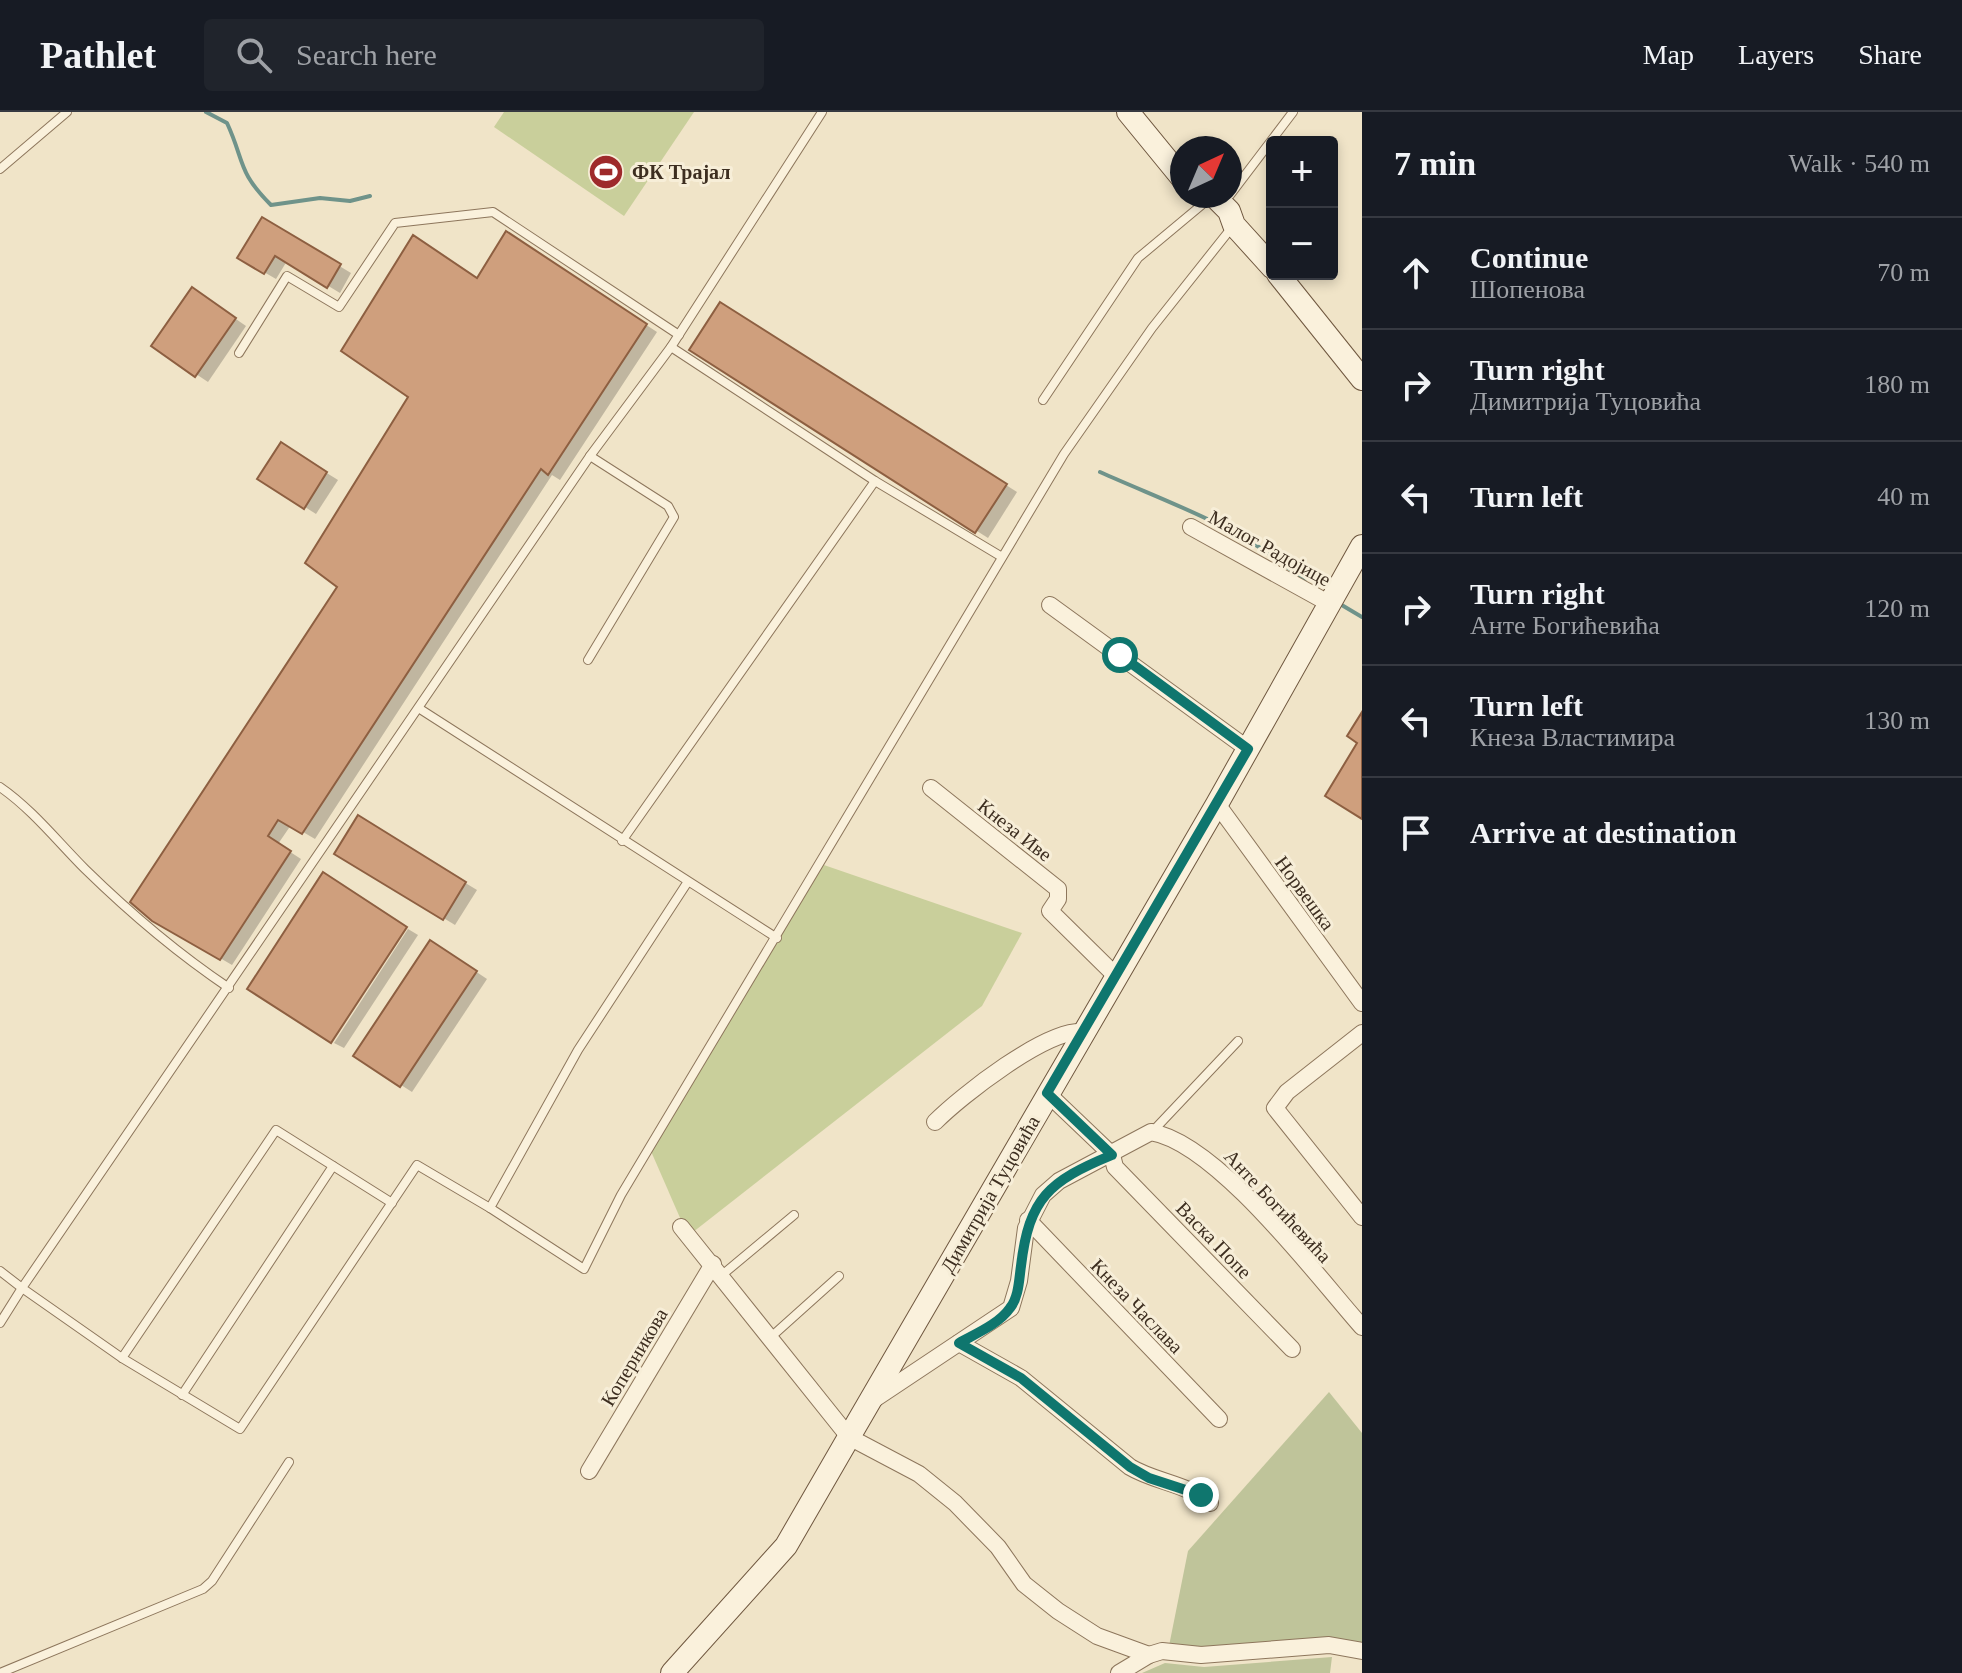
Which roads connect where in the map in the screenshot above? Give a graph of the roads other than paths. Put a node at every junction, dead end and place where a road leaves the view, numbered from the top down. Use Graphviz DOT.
graph roads {
  1 [pos="67,112"];
  2 [pos="822,112"];
  3 [pos="1128,112"];
  4 [pos="1144,112"];
  5 [pos="1293,112"];
  6 [pos="1170,143"];
  7 [pos="1170,163"];
  8 [pos="1242,168"];
  9 [pos="0,169"];
  10 [pos="1202,208"];
  11 [pos="1222,208"];
  12 [pos="1234,225"];
  13 [pos="1266,260"];
  14 [pos="1283,280"];
  15 [pos="679,335"];
  16 [pos="671,347"];
  17 [pos="239,353"];
  18 [pos="1362,379"];
  19 [pos="1043,400"];
  20 [pos="590,456"];
  21 [pos="875,481"];
  22 [pos="1191,527"];
  23 [pos="1362,546"];
  24 [pos="1002,557"];
  25 [pos="1050,605"];
  26 [pos="1328,608"];
  27 [pos="588,660"];
  28 [pos="420,709"];
  29 [pos="1248,749"];
  30 [pos="0,787"];
  31 [pos="931,788"];
  32 [pos="1217,804"];
  33 [pos="622,841"];
  34 [pos="687,883"];
  35 [pos="777,938"];
  36 [pos="1116,976"];
  37 [pos="229,988"];
  38 [pos="1362,1003"];
  39 [pos="1084,1032"];
  40 [pos="1362,1033"];
  41 [pos="1238,1041"];
  42 [pos="1047,1093"];
  43 [pos="935,1122"];
  44 [pos="1151,1132"];
  45 [pos="1112,1155"];
  46 [pos="333,1166"];
  47 [pos="392,1203"];
  48 [pos="490,1208"];
  49 [pos="794,1215"];
  50 [pos="1362,1217"];
  51 [pos="1028,1220"];
  52 [pos="681,1227"];
  53 [pos="717,1270"];
  54 [pos="0,1271"];
  55 [pos="839,1276"];
  56 [pos="22,1288"];
  57 [pos="0,1323"];
  58 [pos="1362,1327"];
  59 [pos="771,1337"];
  60 [pos="959,1343"];
  61 [pos="1292,1349"];
  62 [pos="122,1358"];
  63 [pos="182,1395"];
  64 [pos="869,1402"];
  65 [pos="1219,1419"];
  66 [pos="849,1437"];
  67 [pos="289,1462"];
  68 [pos="589,1471"];
  69 [pos="1210,1503"];
  70 [pos="1097,1636"];
  71 [pos="1362,1651"];
  72 [pos="1149,1655"];
  73 [pos="0,1673"];
  74 [pos="672,1673"];
  75 [pos="1113,1673"];
  76 [pos="1119,1673"];
  1 -- 9 [label="lane"];
  2 -- 15 [label="lane"];
  3 -- 7 [label="street"];
  4 -- 6 [label="street"];
  5 -- 8 [label="lane"];
  10 -- 19 [label="lane"];
  11 -- 12 [label="street"];
  12 -- 13 [label="street"];
  12 -- 24 [label="lane"];
  14 -- 18 [label="street"];
  15 -- 16 [label="lane"];
  15 -- 17 [label="lane"];
  16 -- 20 [label="lane"];
  16 -- 21 [label="lane"];
  20 -- 27 [label="lane"];
  20 -- 28 [label="lane"];
  21 -- 24 [label="lane"];
  21 -- 33 [label="lane"];
  22 -- 26 [label="street, Малог Радојице"];
  23 -- 26 [label="street, Димитрија Туцовића"];
  24 -- 35 [label="lane"];
  25 -- 29 [label="street"];
  26 -- 29 [label="street, Димитрија Туцовића"];
  28 -- 33 [label="lane"];
  28 -- 37 [label="lane"];
  29 -- 32 [label="street, Димитрија Туцовића"];
  30 -- 37 [label="lane"];
  31 -- 36 [label="street, Кнеза Иве"];
  32 -- 36 [label="street, Димитрија Туцовића"];
  32 -- 38 [label="street, Норвешка"];
  33 -- 34 [label="lane"];
  34 -- 35 [label="lane"];
  34 -- 48 [label="lane"];
  35 -- 48 [label="lane"];
  36 -- 39 [label="street, Димитрија Туцовића"];
  37 -- 56 [label="lane"];
  39 -- 42 [label="street, Димитрија Туцовића"];
  39 -- 43 [label="street"];
  40 -- 50 [label="street"];
  41 -- 44 [label="lane"];
  42 -- 45 [label="street, Васка Попе"];
  42 -- 64 [label="street, Димитрија Туцовића"];
  44 -- 45 [label="street"];
  44 -- 58 [label="street, Анте Богићевића"];
  45 -- 51 [label="street"];
  45 -- 61 [label="street, Васка Попе"];
  46 -- 47 [label="lane"];
  46 -- 62 [label="lane"];
  46 -- 63 [label="lane"];
  47 -- 48 [label="lane"];
  47 -- 63 [label="lane"];
  49 -- 53 [label="lane, Коперникова"];
  51 -- 60 [label="street"];
  51 -- 65 [label="street, Кнеза Часлава"];
  52 -- 53 [label="street"];
  53 -- 59 [label="street"];
  53 -- 68 [label="street, Коперникова"];
  54 -- 56 [label="lane"];
  55 -- 59 [label="lane"];
  56 -- 57 [label="lane"];
  56 -- 62 [label="lane"];
  59 -- 66 [label="street"];
  60 -- 64 [label="street"];
  60 -- 69 [label="street"];
  62 -- 63 [label="lane"];
  64 -- 66 [label="street, Димитрија Туцовића"];
  66 -- 70 [label="street"];
  66 -- 74 [label="street, Димитрија Туцовића"];
  67 -- 73 [label="lane"];
  70 -- 72 [label="street"];
  70 -- 75 [label="street"];
  71 -- 72 [label="street"];
  72 -- 76 [label="street"];
}
